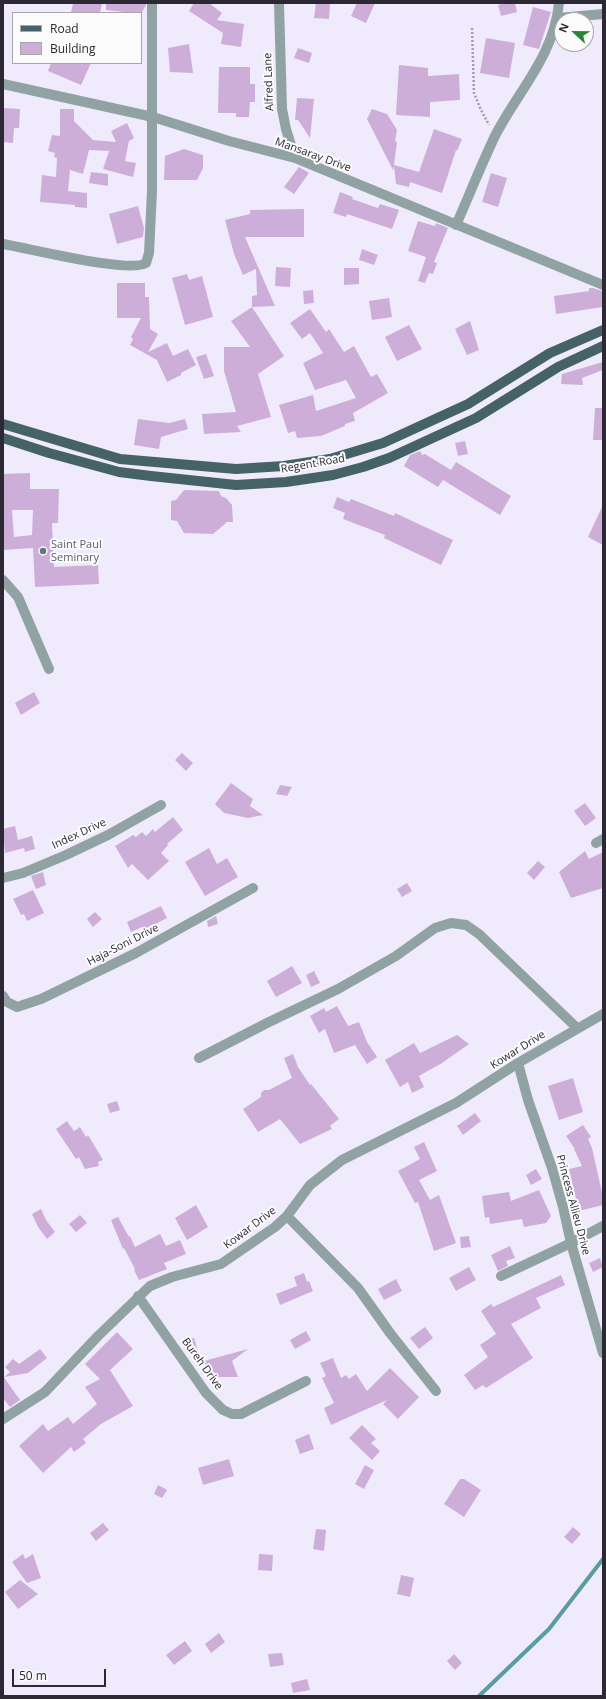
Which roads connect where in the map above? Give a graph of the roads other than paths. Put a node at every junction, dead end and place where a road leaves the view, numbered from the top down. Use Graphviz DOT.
graph roads {
  1 [pos="152,3"];
  2 [pos="279,3"];
  3 [pos="554,30"];
  4 [pos="3,84"];
  5 [pos="153,118"];
  6 [pos="294,158"];
  7 [pos="456,225"];
  8 [pos="3,244"];
  9 [pos="603,285"];
  10 [pos="603,330"];
  11 [pos="603,346"];
  12 [pos="3,424"];
  13 [pos="3,438"];
  14 [pos="3,580"];
  15 [pos="49,669"];
  16 [pos="161,805"];
  17 [pos="3,878"];
  18 [pos="254,888"];
  19 [pos="3,996"];
  20 [pos="603,1014"];
  21 [pos="577,1028"];
  22 [pos="199,1058"];
  23 [pos="518,1063"];
  24 [pos="287,1216"];
  25 [pos="603,1226"];
  26 [pos="571,1243"];
  27 [pos="501,1276"];
  28 [pos="138,1296"];
  29 [pos="603,1354"];
  30 [pos="306,1381"];
  31 [pos="436,1391"];
  32 [pos="3,1419"];
  1 -- 5 [label="street"];
  2 -- 6 [label="street, Alfred Lane"];
  3 -- 7 [label="street"];
  4 -- 5 [label="street, Mansaray Drive"];
  5 -- 6 [label="street, Mansaray Drive"];
  5 -- 8 [label="street"];
  6 -- 7 [label="street, Mansaray Drive"];
  7 -- 9 [label="street, Mansaray Drive"];
  10 -- 12 [label="main road, Regent Road"];
  11 -- 13 [label="main road, Regent Road"];
  14 -- 15 [label="street"];
  16 -- 17 [label="street, Index Drive"];
  18 -- 19 [label="street, Haja-Soni Drive"];
  20 -- 21 [label="street, Kowar Drive"];
  21 -- 22 [label="street"];
  21 -- 23 [label="street, Kowar Drive"];
  23 -- 24 [label="street, Kowar Drive"];
  23 -- 26 [label="street, Princess Allieu Drive"];
  24 -- 28 [label="street, Kowar Drive"];
  24 -- 31 [label="street"];
  25 -- 26 [label="street"];
  26 -- 27 [label="street"];
  26 -- 29 [label="street, Princess Allieu Drive"];
  28 -- 30 [label="street, Bureh Drive"];
  28 -- 32 [label="street, Kowar Drive"];
}
